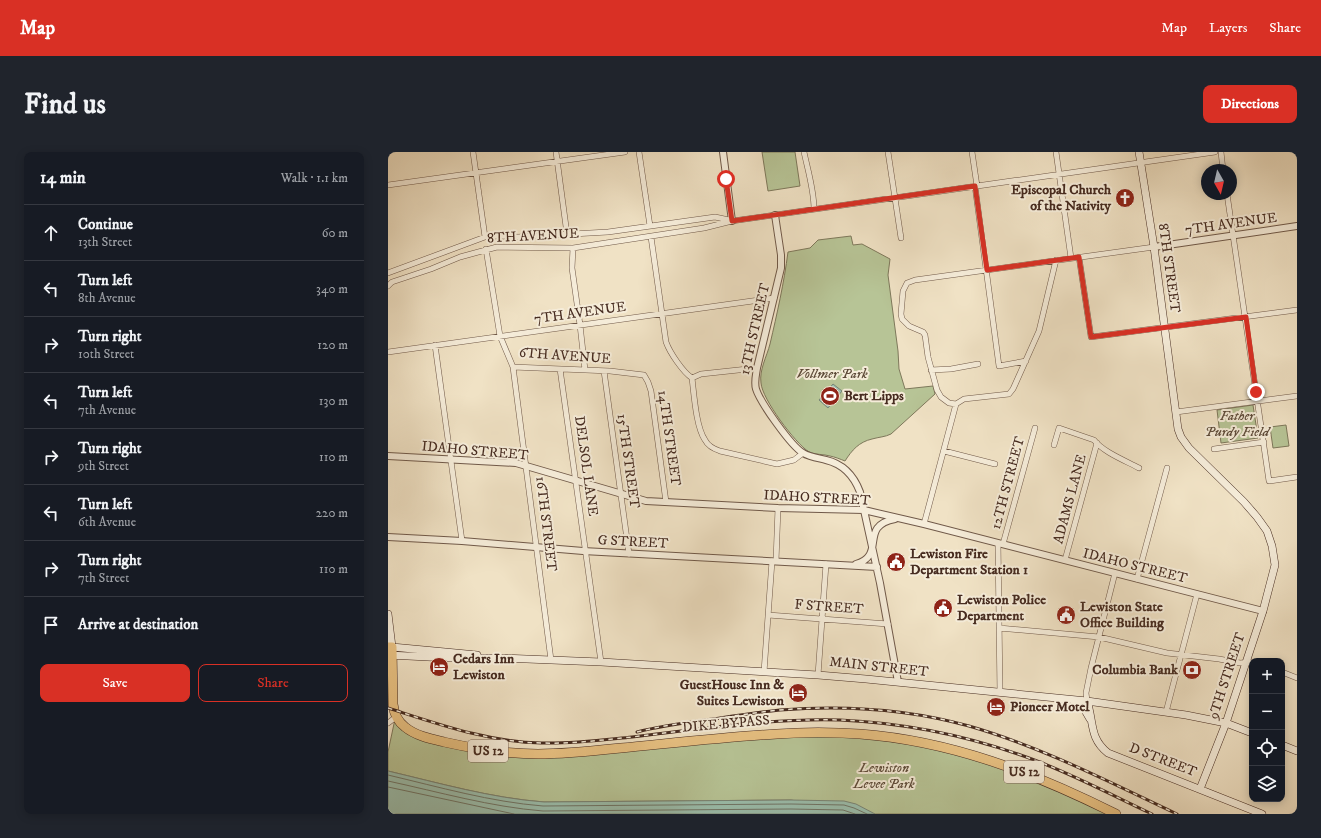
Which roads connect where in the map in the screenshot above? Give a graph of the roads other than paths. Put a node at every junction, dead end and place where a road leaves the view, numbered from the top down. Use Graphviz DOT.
graph roads {
  1 [pos="473,152"];
  2 [pos="556,152"];
  3 [pos="625,152"];
  4 [pos="639,152"];
  5 [pos="723,152"];
  6 [pos="804,152"];
  7 [pos="888,152"];
  8 [pos="972,152"];
  9 [pos="1056,152"];
  10 [pos="1139,152"];
  11 [pos="1215,152"];
  12 [pos="1221,152"];
  13 [pos="557,161"];
  14 [pos="1140,163"];
  15 [pos="1222,164"];
  16 [pos="476,172"];
  17 [pos="1059,175"];
  18 [pos="388,185"];
  19 [pos="976,186"];
  20 [pos="895,198"];
  21 [pos="1228,200"];
  22 [pos="814,209"];
  23 [pos="776,215"];
  24 [pos="732,221"];
  25 [pos="650,226"];
  26 [pos="1297,226"];
  27 [pos="567,234"];
  28 [pos="1233,236"];
  29 [pos="485,237"];
  30 [pos="651,237"];
  31 [pos="901,238"];
  32 [pos="1154,247"];
  33 [pos="573,248"];
  34 [pos="486,250"];
  35 [pos="1079,257"];
  36 [pos="1071,258"];
  37 [pos="1056,260"];
  38 [pos="987,270"];
  39 [pos="388,273"];
  40 [pos="388,286"];
  41 [pos="774,298"];
  42 [pos="1297,310"];
  43 [pos="662,313"];
  44 [pos="1246,317"];
  45 [pos="580,325"];
  46 [pos="1165,328"];
  47 [pos="500,336"];
  48 [pos="435,345"];
  49 [pos="388,352"];
  50 [pos="1026,361"];
  51 [pos="978,364"];
  52 [pos="513,367"];
  53 [pos="560,368"];
  54 [pos="757,368"];
  55 [pos="586,370"];
  56 [pos="931,370"];
  57 [pos="604,371"];
  58 [pos="646,377"];
  59 [pos="692,378"];
  60 [pos="1297,396"];
  61 [pos="1258,401"];
  62 [pos="956,404"];
  63 [pos="1176,412"];
  64 [pos="1035,428"];
  65 [pos="1264,442"];
  66 [pos="1097,444"];
  67 [pos="1054,445"];
  68 [pos="1214,449"];
  69 [pos="944,451"];
  70 [pos="803,453"];
  71 [pos="388,456"];
  72 [pos="451,460"];
  73 [pos="995,464"];
  74 [pos="527,466"];
  75 [pos="1139,468"];
  76 [pos="1167,468"];
  77 [pos="1297,477"];
  78 [pos="576,480"];
  79 [pos="621,493"];
  80 [pos="666,502"];
  81 [pos="778,508"];
  82 [pos="864,510"];
  83 [pos="898,518"];
  84 [pos="924,524"];
  85 [pos="388,537"];
  86 [pos="462,541"];
  87 [pos="1001,544"];
  88 [pos="1272,546"];
  89 [pos="537,548"];
  90 [pos="873,549"];
  91 [pos="585,551"];
  92 [pos="629,554"];
  93 [pos="1065,560"];
  94 [pos="774,561"];
  95 [pos="826,564"];
  96 [pos="853,565"];
  97 [pos="877,567"];
  98 [pos="1116,573"];
  99 [pos="1137,579"];
  100 [pos="1197,594"];
  101 [pos="1262,611"];
  102 [pos="388,614"];
  103 [pos="768,615"];
  104 [pos="822,619"];
  105 [pos="888,624"];
  106 [pos="999,628"];
  107 [pos="1099,637"];
  108 [pos="390,651"];
  109 [pos="1181,656"];
  110 [pos="552,660"];
  111 [pos="601,662"];
  112 [pos="1248,662"];
  113 [pos="764,672"];
  114 [pos="388,673"];
  115 [pos="1285,673"];
  116 [pos="818,675"];
  117 [pos="1297,678"];
  118 [pos="898,682"];
  119 [pos="1000,693"];
  120 [pos="1075,700"];
  121 [pos="1087,702"];
  122 [pos="393,704"];
  123 [pos="1120,706"];
  124 [pos="1166,712"];
  125 [pos="1090,716"];
  126 [pos="396,717"];
  127 [pos="388,723"];
  128 [pos="1226,723"];
  129 [pos="1249,732"];
  130 [pos="1285,746"];
  131 [pos="1297,751"];
  132 [pos="1200,789"];
  133 [pos="1116,814"];
  134 [pos="1262,814"];
  1 -- 16 [label="street"];
  2 -- 13 [label="street"];
  3 -- 13 [label="street"];
  4 -- 25 [label="street"];
  5 -- 24 [label="street"];
  6 -- 22 [label="street"];
  7 -- 20 [label="street"];
  8 -- 19 [label="street"];
  9 -- 17 [label="street"];
  10 -- 14 [label="main road, 8TH STREET"];
  11 -- 14 [label="street, 8TH AVENUE"];
  12 -- 15 [label="street"];
  13 -- 16 [label="street"];
  13 -- 27 [label="street"];
  14 -- 17 [label="street, 8TH AVENUE"];
  14 -- 32 [label="main road, 8TH STREET"];
  16 -- 18 [label="street"];
  16 -- 29 [label="street"];
  17 -- 19 [label="street, 8TH AVENUE"];
  17 -- 36 [label="street"];
  19 -- 20 [label="street, 8TH AVENUE"];
  19 -- 38 [label="street"];
  20 -- 22 [label="street, 8TH AVENUE"];
  20 -- 31 [label="street"];
  21 -- 28 [label="street"];
  22 -- 23 [label="street, 8TH AVENUE"];
  23 -- 24 [label="street, 8TH AVENUE"];
  23 -- 41 [label="street, 13TH STREET"];
  24 -- 25 [label="street, 8TH AVENUE"];
  24 -- 30 [label="street, 8TH AVENUE"];
  25 -- 27 [label="street, 8TH AVENUE"];
  26 -- 28 [label="street, 7TH AVENUE"];
  27 -- 29 [label="street, 8TH AVENUE"];
  28 -- 32 [label="street, 7TH AVENUE"];
  28 -- 44 [label="street"];
  29 -- 39 [label="street, 8TH AVENUE"];
  30 -- 33 [label="street, 8TH AVENUE"];
  30 -- 43 [label="street"];
  32 -- 35 [label="street, 7TH AVENUE"];
  32 -- 46 [label="main road, 8TH STREET"];
  33 -- 34 [label="street, 8TH AVENUE"];
  33 -- 45 [label="street"];
  34 -- 40 [label="street, 8TH AVENUE"];
  34 -- 47 [label="street"];
  35 -- 36 [label="street, 7TH AVENUE"];
  35 -- 46 [label="street"];
  36 -- 37 [label="street, 7TH AVENUE"];
  37 -- 38 [label="street, 7TH AVENUE"];
  37 -- 50 [label="street"];
  38 -- 50 [label="street"];
  38 -- 56 [label="street, 7TH AVENUE"];
  41 -- 43 [label="street, 7TH AVENUE"];
  41 -- 54 [label="street, 13TH STREET"];
  42 -- 44 [label="street"];
  43 -- 45 [label="street, 7TH AVENUE"];
  43 -- 59 [label="street"];
  44 -- 46 [label="street"];
  44 -- 61 [label="street"];
  45 -- 47 [label="street, 7TH AVENUE"];
  45 -- 55 [label="street"];
  46 -- 63 [label="main road, 8TH STREET"];
  47 -- 48 [label="street, 7TH AVENUE"];
  47 -- 52 [label="street, 6TH AVENUE"];
  48 -- 49 [label="street, 7TH AVENUE"];
  48 -- 72 [label="street"];
  50 -- 62 [label="street"];
  51 -- 56 [label="street"];
  52 -- 53 [label="street, 6TH AVENUE"];
  52 -- 74 [label="street, 16TH STREET"];
  53 -- 55 [label="street, 6TH AVENUE"];
  53 -- 78 [label="street, DELSOL LANE"];
  54 -- 59 [label="street"];
  54 -- 70 [label="street, 13TH STREET"];
  55 -- 57 [label="street, 6TH AVENUE"];
  56 -- 62 [label="street"];
  57 -- 58 [label="street, 6TH AVENUE"];
  57 -- 79 [label="street, 15TH STREET"];
  58 -- 80 [label="street, 14TH STREET"];
  59 -- 70 [label="street"];
  60 -- 61 [label="street"];
  61 -- 63 [label="street"];
  61 -- 65 [label="street"];
  62 -- 69 [label="street"];
  63 -- 88 [label="main road, 8TH STREET"];
  64 -- 87 [label="street, 12TH STREET"];
  65 -- 68 [label="street"];
  65 -- 77 [label="street"];
  66 -- 67 [label="street"];
  66 -- 75 [label="street"];
  66 -- 93 [label="street, ADAMS LANE"];
  69 -- 73 [label="street"];
  69 -- 84 [label="street"];
  70 -- 82 [label="street, 13TH STREET"];
  71 -- 72 [label="street, IDAHO STREET"];
  72 -- 74 [label="street, IDAHO STREET"];
  72 -- 86 [label="street"];
  74 -- 78 [label="street, IDAHO STREET"];
  74 -- 89 [label="street, 16TH STREET"];
  76 -- 99 [label="street"];
  78 -- 79 [label="street, IDAHO STREET"];
  78 -- 91 [label="street, DELSOL LANE"];
  79 -- 80 [label="street, IDAHO STREET"];
  79 -- 92 [label="street, 15TH STREET"];
  80 -- 81 [label="street, IDAHO STREET"];
  81 -- 82 [label="street, IDAHO STREET"];
  81 -- 94 [label="street"];
  82 -- 83 [label="street, IDAHO STREET"];
  82 -- 90 [label="street, 13TH STREET"];
  83 -- 84 [label="street, IDAHO STREET"];
  83 -- 90 [label="street"];
  84 -- 87 [label="street, IDAHO STREET"];
  85 -- 86 [label="street, G STREET"];
  86 -- 89 [label="street, G STREET"];
  87 -- 93 [label="street, IDAHO STREET"];
  87 -- 106 [label="street, 12TH STREET"];
  88 -- 101 [label="main road, 9TH STREET"];
  89 -- 91 [label="street, G STREET"];
  89 -- 110 [label="street, 16TH STREET"];
  90 -- 96 [label="street"];
  90 -- 97 [label="street, 13TH STREET"];
  91 -- 92 [label="street, G STREET"];
  91 -- 111 [label="street, DELSOL LANE"];
  92 -- 94 [label="street, G STREET"];
  93 -- 98 [label="street, IDAHO STREET"];
  94 -- 95 [label="street, G STREET"];
  94 -- 103 [label="street"];
  95 -- 96 [label="street, G STREET"];
  95 -- 104 [label="street"];
  96 -- 97 [label="street, G STREET"];
  97 -- 105 [label="street, 13TH STREET"];
  98 -- 99 [label="street, IDAHO STREET"];
  98 -- 107 [label="street"];
  99 -- 100 [label="street, IDAHO STREET"];
  100 -- 101 [label="street, IDAHO STREET"];
  100 -- 109 [label="street"];
  101 -- 112 [label="main road, 9TH STREET"];
  102 -- 108 [label="main road"];
  103 -- 104 [label="street, F STREET"];
  103 -- 113 [label="street"];
  104 -- 105 [label="street, F STREET"];
  104 -- 116 [label="street"];
  105 -- 118 [label="street, 13TH STREET"];
  106 -- 107 [label="street"];
  106 -- 119 [label="street, 12TH STREET"];
  107 -- 109 [label="street"];
  107 -- 121 [label="street"];
  108 -- 110 [label="main road, MAIN STREET"];
  108 -- 122 [label="highway"];
  109 -- 112 [label="street"];
  109 -- 124 [label="street"];
  110 -- 111 [label="main road, MAIN STREET"];
  111 -- 113 [label="main road, MAIN STREET"];
  112 -- 128 [label="main road, 9TH STREET"];
  113 -- 116 [label="main road, MAIN STREET"];
  114 -- 122 [label="highway"];
  115 -- 117 [label="street"];
  116 -- 118 [label="main road, MAIN STREET"];
  118 -- 119 [label="main road, MAIN STREET"];
  119 -- 120 [label="main road, MAIN STREET"];
  120 -- 121 [label="main road, MAIN STREET"];
  120 -- 125 [label="main road"];
  121 -- 123 [label="main road, MAIN STREET"];
  121 -- 125 [label="main road, D STREET"];
  122 -- 126 [label="highway"];
  123 -- 124 [label="main road, MAIN STREET"];
  123 -- 125 [label="main road"];
  124 -- 128 [label="main road, MAIN STREET"];
  125 -- 132 [label="main road, D STREET"];
  126 -- 127 [label="street"];
  126 -- 133 [label="highway, DIKE BYPASS / US 12"];
  128 -- 129 [label="main road, MAIN STREET"];
  128 -- 132 [label="main road, 9TH STREET"];
  130 -- 131 [label="main road"];
  132 -- 134 [label="main road, D STREET"];
}
